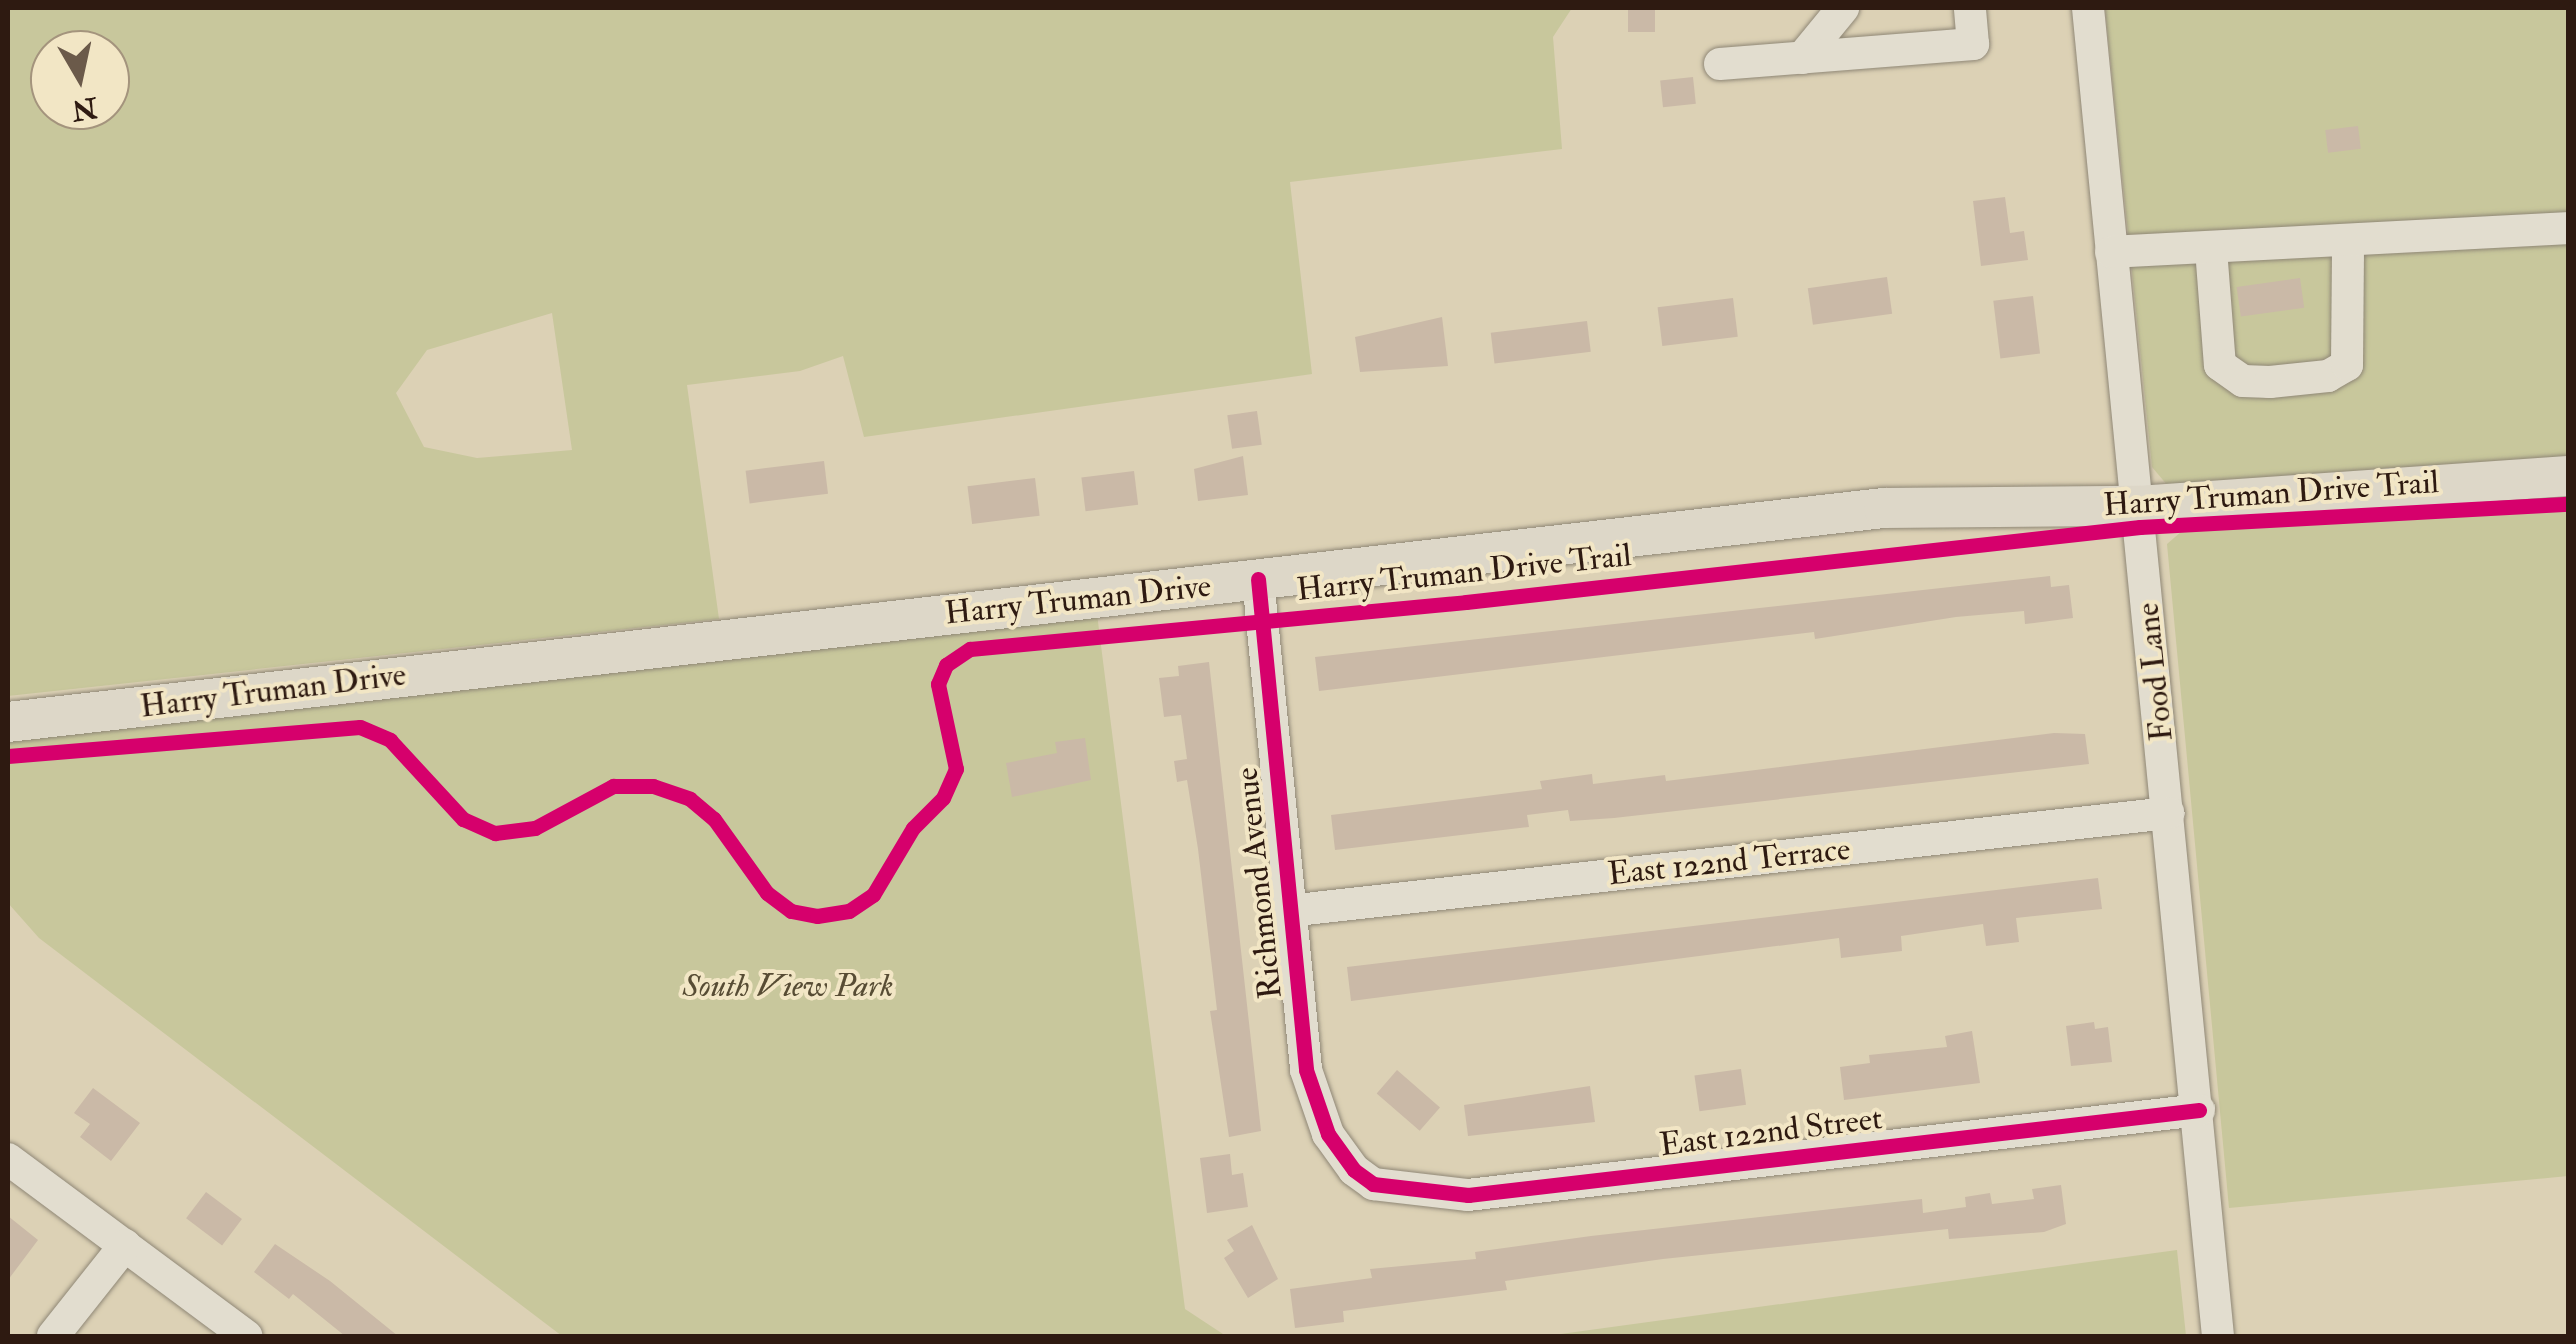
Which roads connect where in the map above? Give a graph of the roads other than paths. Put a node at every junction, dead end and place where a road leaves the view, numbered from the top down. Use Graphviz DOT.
graph roads {
  1 [pos="1843,8"];
  2 [pos="1970,8"];
  3 [pos="2088,8"];
  4 [pos="1802,58"];
  5 [pos="1720,64"];
  6 [pos="2568,228"];
  7 [pos="2348,240"];
  8 [pos="2211,248"];
  9 [pos="2111,252"];
  10 [pos="2568,476"];
  11 [pos="2138,506"];
  12 [pos="1258,579"];
  13 [pos="8,722"];
  14 [pos="2170,814"];
  15 [pos="1288,912"];
  16 [pos="2199,1110"];
  17 [pos="8,1159"];
  18 [pos="1354,1170"];
  19 [pos="125,1245"];
  20 [pos="2209,1334"];
  21 [pos="53,1336"];
  22 [pos="246,1336"];
  1 -- 4 [label="street"];
  2 -- 4 [label="street"];
  3 -- 9 [label="street, Food Lane"];
  4 -- 5 [label="street"];
  6 -- 7 [label="street"];
  7 -- 8 [label="street"];
  7 -- 8 [label="street"];
  8 -- 9 [label="street"];
  9 -- 11 [label="street, Food Lane"];
  10 -- 11 [label="main road, Harry Truman Drive"];
  11 -- 12 [label="main road, Harry Truman Drive"];
  11 -- 14 [label="street, Food Lane"];
  12 -- 13 [label="main road, Harry Truman Drive"];
  12 -- 15 [label="street, Richmond Avenue"];
  14 -- 15 [label="street, East 122nd Terrace"];
  14 -- 16 [label="street, Food Lane"];
  15 -- 18 [label="street, Richmond Avenue"];
  16 -- 18 [label="street, East 122nd Street"];
  16 -- 20 [label="street, Food Lane"];
  17 -- 19 [label="street"];
  19 -- 21 [label="street"];
  19 -- 22 [label="street"];
}
